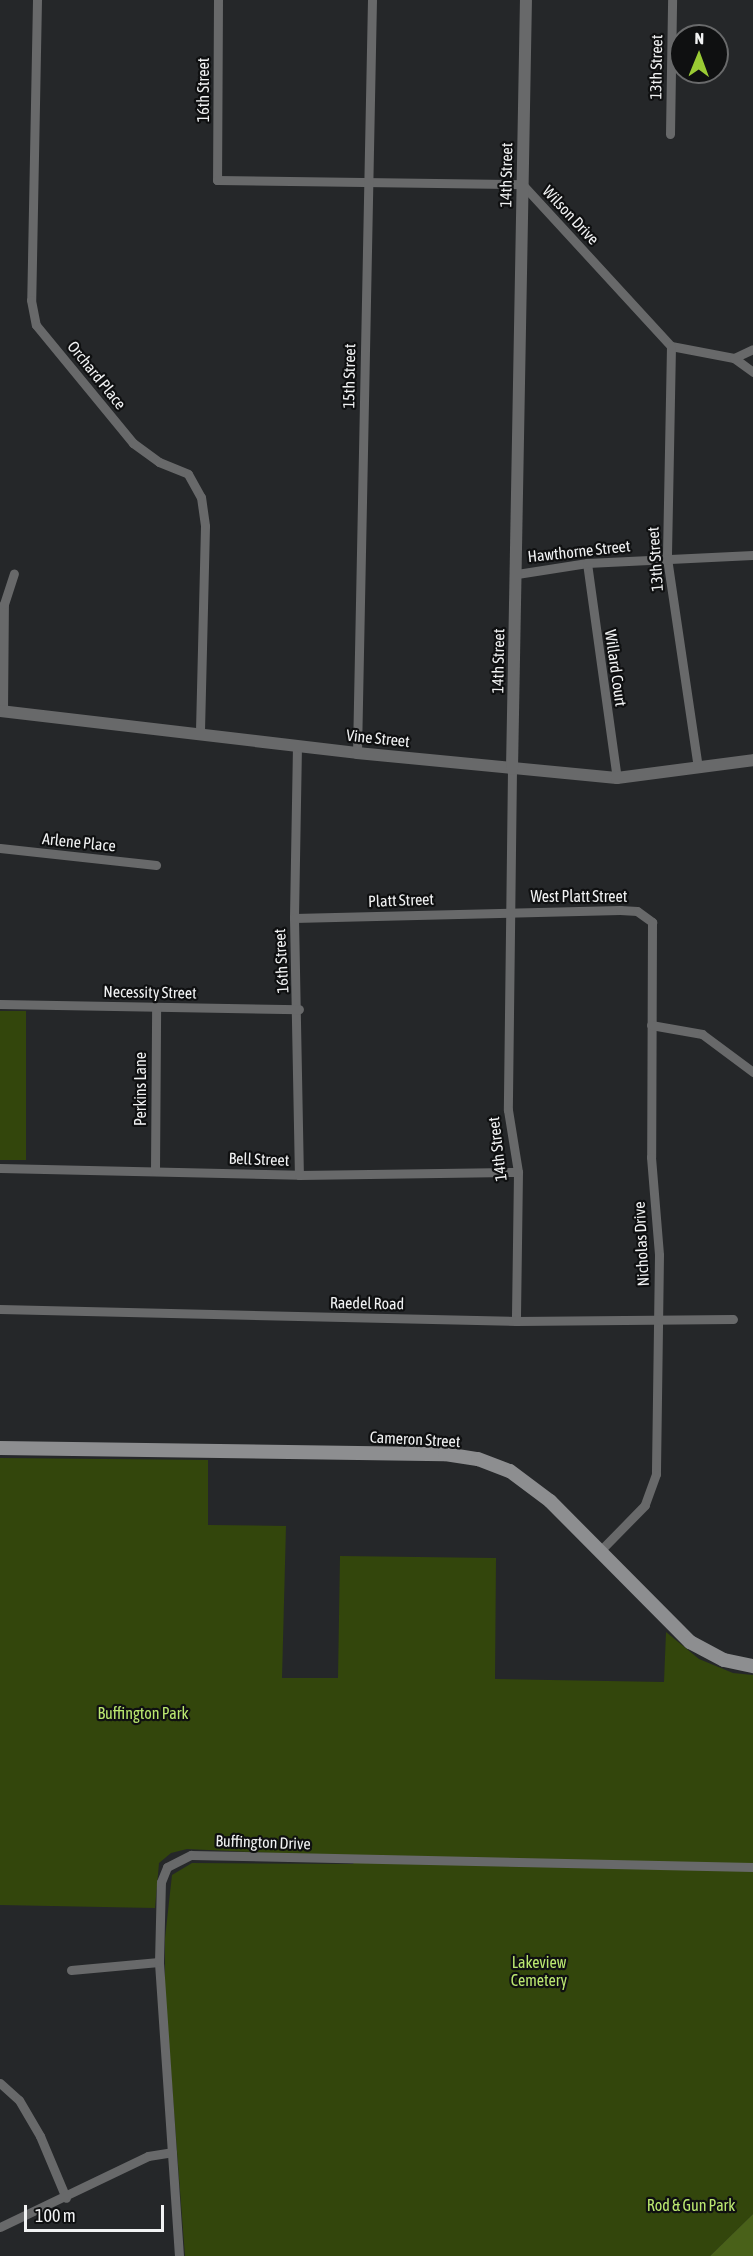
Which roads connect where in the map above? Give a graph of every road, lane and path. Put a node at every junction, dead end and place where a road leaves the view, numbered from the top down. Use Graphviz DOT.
graph roads {
  1 [pos="37,0"];
  2 [pos="218,0"];
  3 [pos="372,0"];
  4 [pos="526,0"];
  5 [pos="672,0"];
  6 [pos="670,134"];
  7 [pos="218,180"];
  8 [pos="368,181"];
  9 [pos="522,184"];
  10 [pos="671,346"];
  11 [pos="753,349"];
  12 [pos="734,358"];
  13 [pos="753,372"];
  14 [pos="753,555"];
  15 [pos="667,558"];
  16 [pos="586,563"];
  17 [pos="14,574"];
  18 [pos="517,574"];
  19 [pos="2,711"];
  20 [pos="200,733"];
  21 [pos="297,745"];
  22 [pos="357,753"];
  23 [pos="753,760"];
  24 [pos="698,768"];
  25 [pos="512,769"];
  26 [pos="617,777"];
  27 [pos="0,848"];
  28 [pos="156,865"];
  29 [pos="510,912"];
  30 [pos="647,915"];
  31 [pos="294,918"];
  32 [pos="0,1004"];
  33 [pos="156,1008"];
  34 [pos="299,1009"];
  35 [pos="651,1026"];
  36 [pos="753,1072"];
  37 [pos="0,1168"];
  38 [pos="155,1171"];
  39 [pos="518,1172"];
  40 [pos="299,1175"];
  41 [pos="0,1309"];
  42 [pos="733,1319"];
  43 [pos="658,1320"];
  44 [pos="516,1322"];
  45 [pos="0,1448"];
  46 [pos="599,1552"];
  47 [pos="753,1666"];
  48 [pos="753,1867"];
  49 [pos="159,1962"];
  50 [pos="71,1970"];
  51 [pos="0,2083"];
  52 [pos="172,2152"];
  53 [pos="66,2198"];
  54 [pos="0,2227"];
  55 [pos="179,2256"];
  1 -- 20 [label="street, Orchard Place"];
  2 -- 7 [label="street, 16th Street"];
  3 -- 8 [label="street, 15th Street"];
  4 -- 9 [label="street, 14th Street"];
  5 -- 6 [label="street, 13th Street"];
  7 -- 8 [label="street, Wilson Drive"];
  8 -- 9 [label="street, Wilson Drive"];
  8 -- 22 [label="street, 15th Street"];
  9 -- 10 [label="street, Wilson Drive"];
  9 -- 18 [label="street, 14th Street"];
  10 -- 12 [label="street"];
  10 -- 15 [label="street, 13th Street"];
  11 -- 12 [label="street"];
  12 -- 13 [label="street"];
  14 -- 15 [label="street, Hawthorne Street"];
  15 -- 16 [label="street, Hawthorne Street"];
  15 -- 24 [label="street, 13th Street"];
  16 -- 18 [label="street, Hawthorne Street"];
  16 -- 26 [label="street, Willard Court"];
  17 -- 19 [label="street"];
  18 -- 25 [label="street, 14th Street"];
  19 -- 20 [label="street, Vine Street"];
  20 -- 21 [label="street, Vine Street"];
  21 -- 22 [label="street, Vine Street"];
  21 -- 31 [label="street, 16th Street"];
  22 -- 25 [label="street, Vine Street"];
  23 -- 24 [label="street, Vine Street"];
  24 -- 26 [label="street, Vine Street"];
  25 -- 26 [label="street, Vine Street"];
  25 -- 29 [label="street, 14th Street"];
  27 -- 28 [label="street, Arlene Place"];
  29 -- 30 [label="street, West Platt Street"];
  29 -- 31 [label="street, Platt Street"];
  29 -- 39 [label="street, 14th Street"];
  30 -- 35 [label="street, Nicholas Drive"];
  31 -- 34 [label="street, 16th Street"];
  32 -- 33 [label="street, Necessity Street"];
  33 -- 34 [label="street, Necessity Street"];
  33 -- 38 [label="street, Perkins Lane"];
  34 -- 40 [label="street, 16th Street"];
  35 -- 36 [label="street"];
  35 -- 43 [label="street, Nicholas Drive"];
  37 -- 38 [label="street, Bell Street"];
  38 -- 40 [label="street, Bell Street"];
  39 -- 40 [label="street, Bell Street"];
  39 -- 44 [label="street, 14th Street"];
  41 -- 44 [label="street, Raedel Road"];
  42 -- 43 [label="street, Raedel Road"];
  43 -- 44 [label="street, Raedel Road"];
  43 -- 46 [label="street, Nicholas Drive"];
  45 -- 46 [label="main road, Cameron Street"];
  46 -- 47 [label="main road, Cameron Street"];
  48 -- 49 [label="street, Buffington Drive"];
  49 -- 50 [label="street"];
  49 -- 52 [label="street, Buffington Drive"];
  51 -- 53 [label="street"];
  52 -- 53 [label="street"];
  52 -- 55 [label="street, Buffington Drive"];
  53 -- 54 [label="street"];
}
